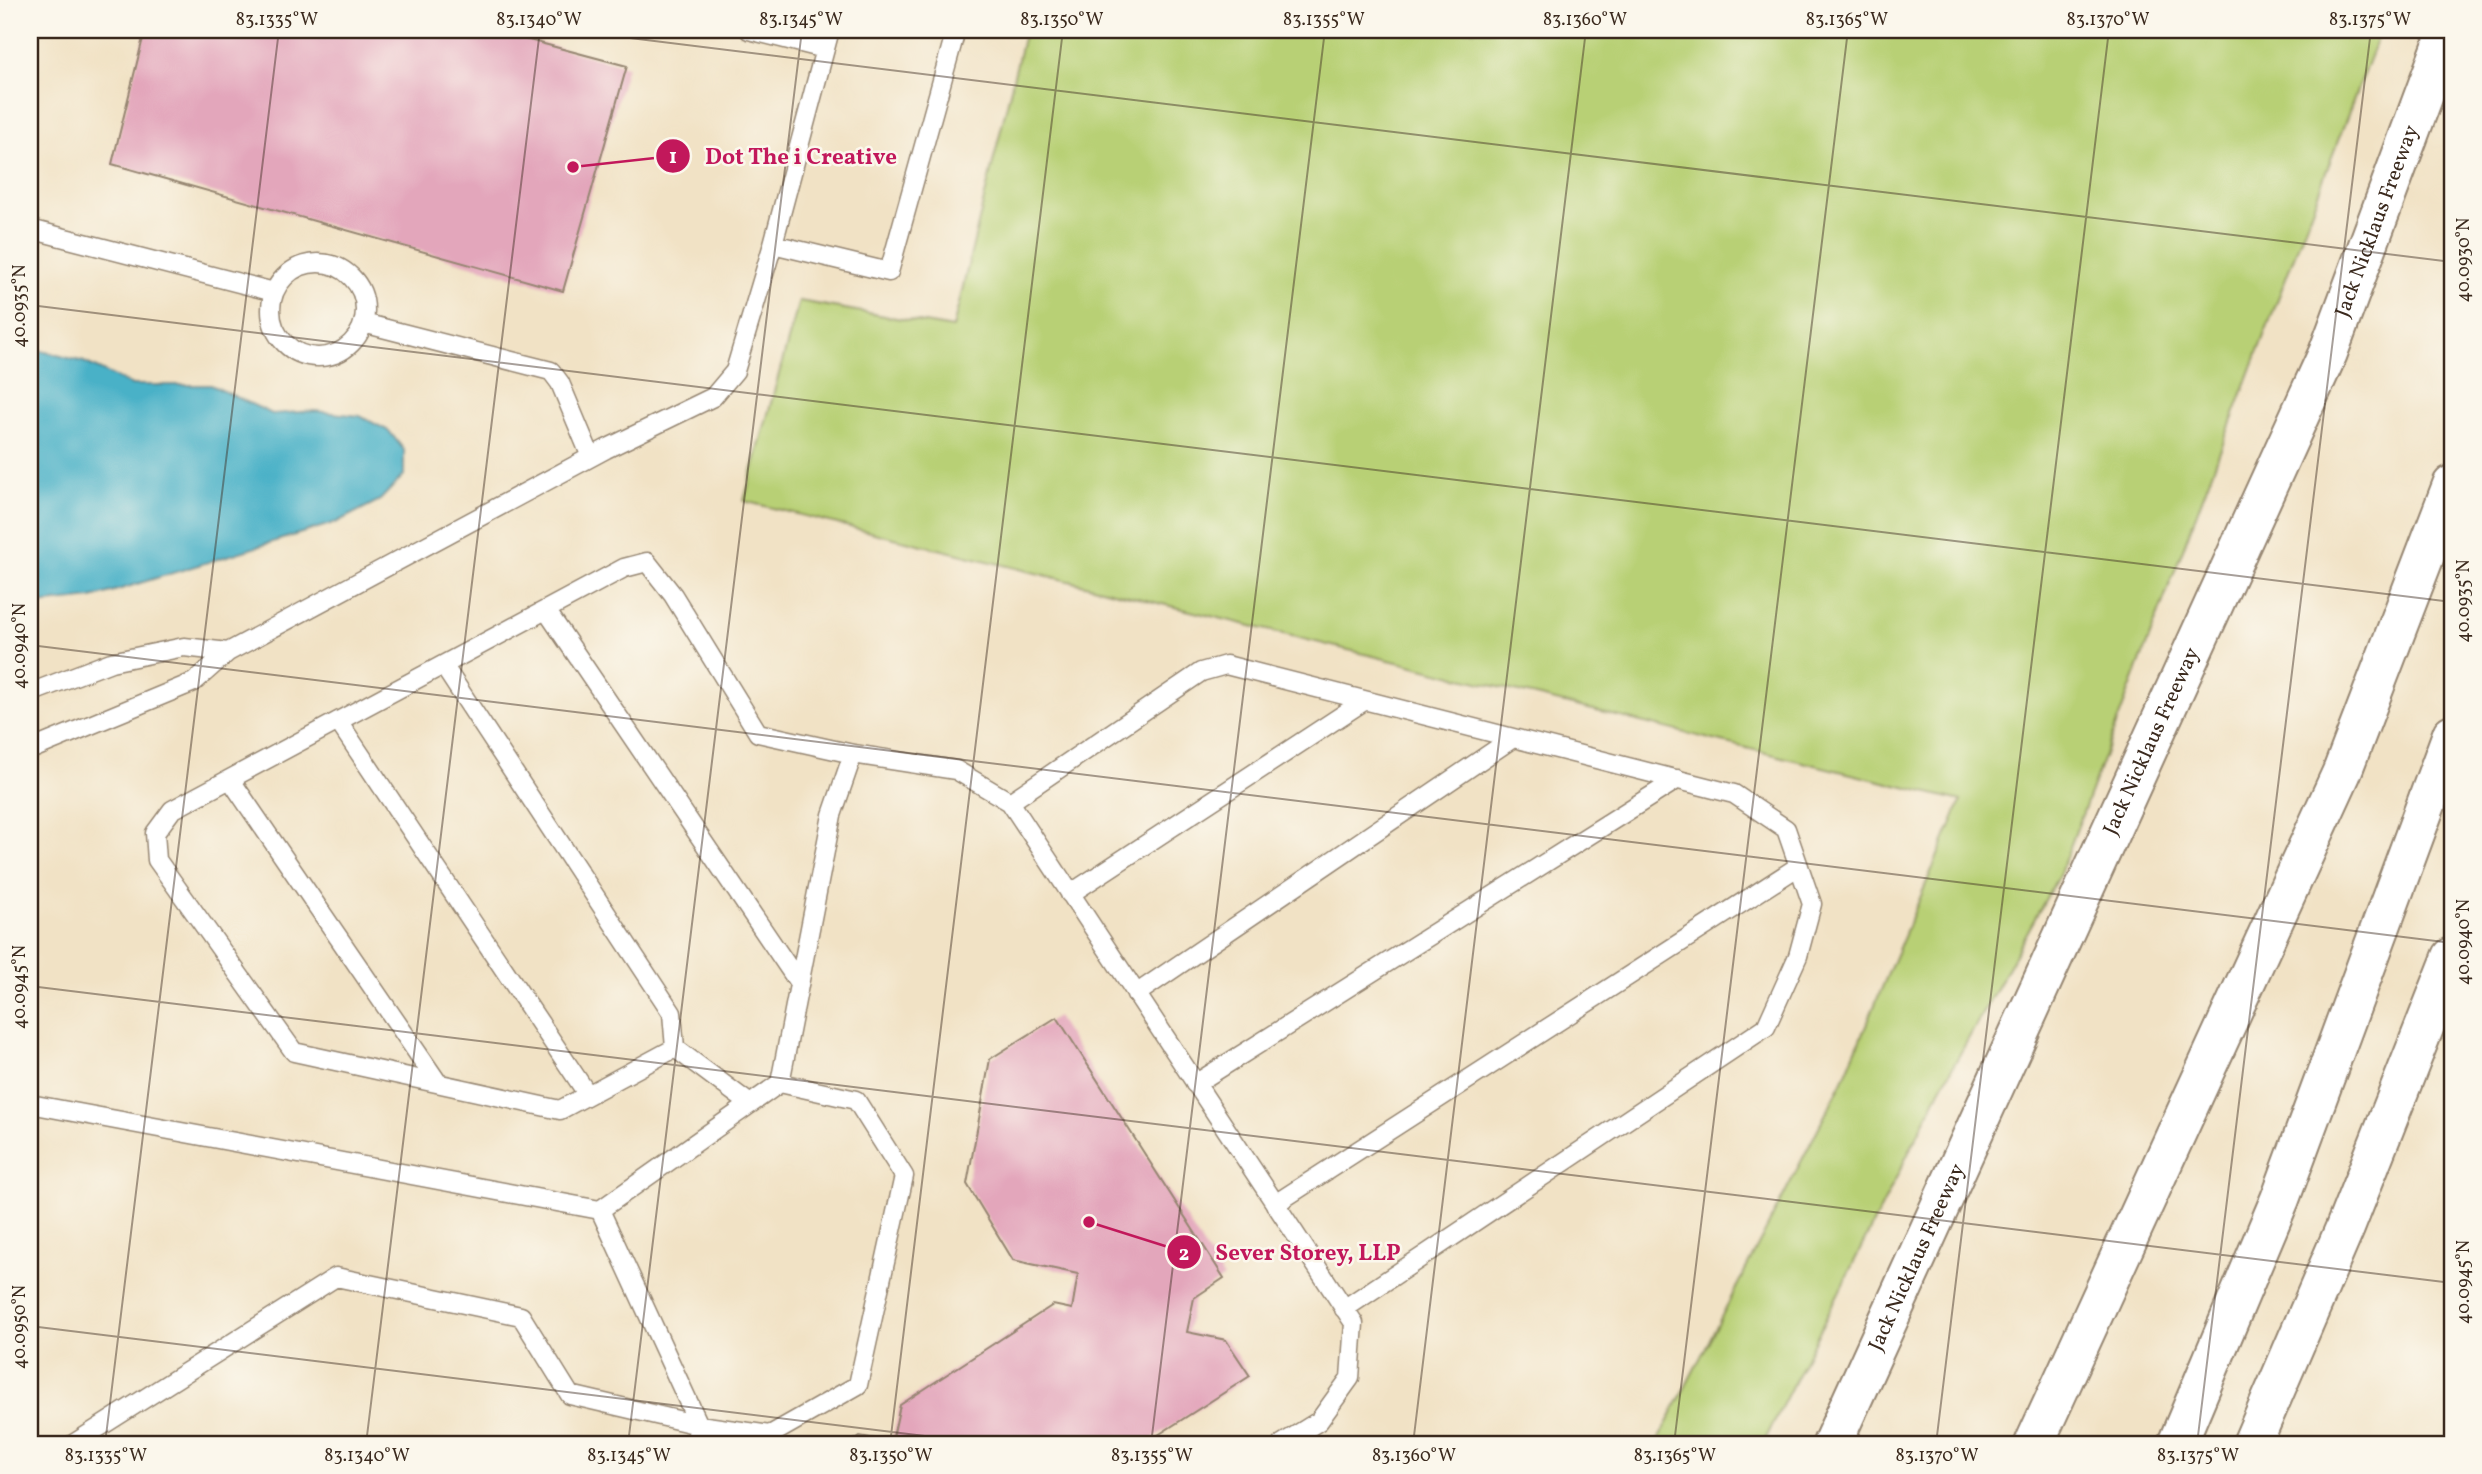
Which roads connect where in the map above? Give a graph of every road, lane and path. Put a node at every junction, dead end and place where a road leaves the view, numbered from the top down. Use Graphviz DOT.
graph roads {
  1 [pos="749,30"];
  2 [pos="830,30"];
  3 [pos="956,30"];
  4 [pos="2448,30"];
  5 [pos="825,50"];
  6 [pos="30,229"];
  7 [pos="773,244"];
  8 [pos="274,292"];
  9 [pos="363,323"];
  10 [pos="591,457"];
  11 [pos="2452,485"];
  12 [pos="546,610"];
  13 [pos="228,652"];
  14 [pos="443,665"];
  15 [pos="30,693"];
  16 [pos="1364,701"];
  17 [pos="338,721"];
  18 [pos="2452,734"];
  19 [pos="1513,738"];
  20 [pos="30,750"];
  21 [pos="853,754"];
  22 [pos="230,779"];
  23 [pos="1678,779"];
  24 [pos="1010,802"];
  25 [pos="1799,866"];
  26 [pos="1070,894"];
  27 [pos="2452,957"];
  28 [pos="799,984"];
  29 [pos="1136,994"];
  30 [pos="675,1048"];
  31 [pos="438,1083"];
  32 [pos="779,1083"];
  33 [pos="1195,1084"];
  34 [pos="588,1095"];
  35 [pos="30,1104"];
  36 [pos="750,1104"];
  37 [pos="1275,1204"];
  38 [pos="600,1210"];
  39 [pos="1345,1309"];
  40 [pos="699,1425"];
  41 [pos="72,1444"];
  42 [pos="695,1444"];
  43 [pos="1284,1444"];
  44 [pos="1832,1444"];
  45 [pos="2034,1444"];
  46 [pos="2177,1444"];
  47 [pos="2252,1444"];
  1 -- 5 [label="lane"];
  2 -- 5 [label="lane"];
  3 -- 7 [label="lane"];
  4 -- 44 [label="highway, Jack Nicklaus Freeway"];
  5 -- 7 [label="lane"];
  6 -- 8 [label="lane"];
  7 -- 10 [label="lane"];
  8 -- 9 [label="lane"];
  8 -- 9 [label="lane"];
  9 -- 10 [label="lane"];
  10 -- 13 [label="lane"];
  11 -- 45 [label="highway"];
  12 -- 14 [label="lane"];
  12 -- 21 [label="lane"];
  12 -- 28 [label="lane"];
  13 -- 15 [label="lane"];
  13 -- 20 [label="lane"];
  14 -- 17 [label="lane"];
  14 -- 30 [label="lane"];
  16 -- 19 [label="lane"];
  16 -- 24 [label="lane"];
  16 -- 26 [label="lane"];
  17 -- 22 [label="lane"];
  17 -- 34 [label="lane"];
  18 -- 46 [label="highway"];
  19 -- 23 [label="lane"];
  19 -- 29 [label="lane"];
  21 -- 24 [label="lane"];
  21 -- 28 [label="lane"];
  22 -- 31 [label="lane"];
  22 -- 31 [label="lane"];
  23 -- 25 [label="lane"];
  23 -- 33 [label="lane"];
  24 -- 26 [label="lane"];
  25 -- 37 [label="lane"];
  25 -- 39 [label="lane"];
  26 -- 29 [label="lane"];
  27 -- 47 [label="highway"];
  28 -- 32 [label="lane"];
  29 -- 33 [label="lane"];
  30 -- 34 [label="lane"];
  30 -- 36 [label="lane"];
  31 -- 34 [label="lane"];
  32 -- 36 [label="lane"];
  32 -- 40 [label="lane"];
  33 -- 37 [label="lane"];
  35 -- 38 [label="lane"];
  36 -- 38 [label="lane"];
  37 -- 39 [label="lane"];
  38 -- 40 [label="lane"];
  39 -- 43 [label="lane"];
  40 -- 41 [label="lane"];
  40 -- 42 [label="lane"];
}
